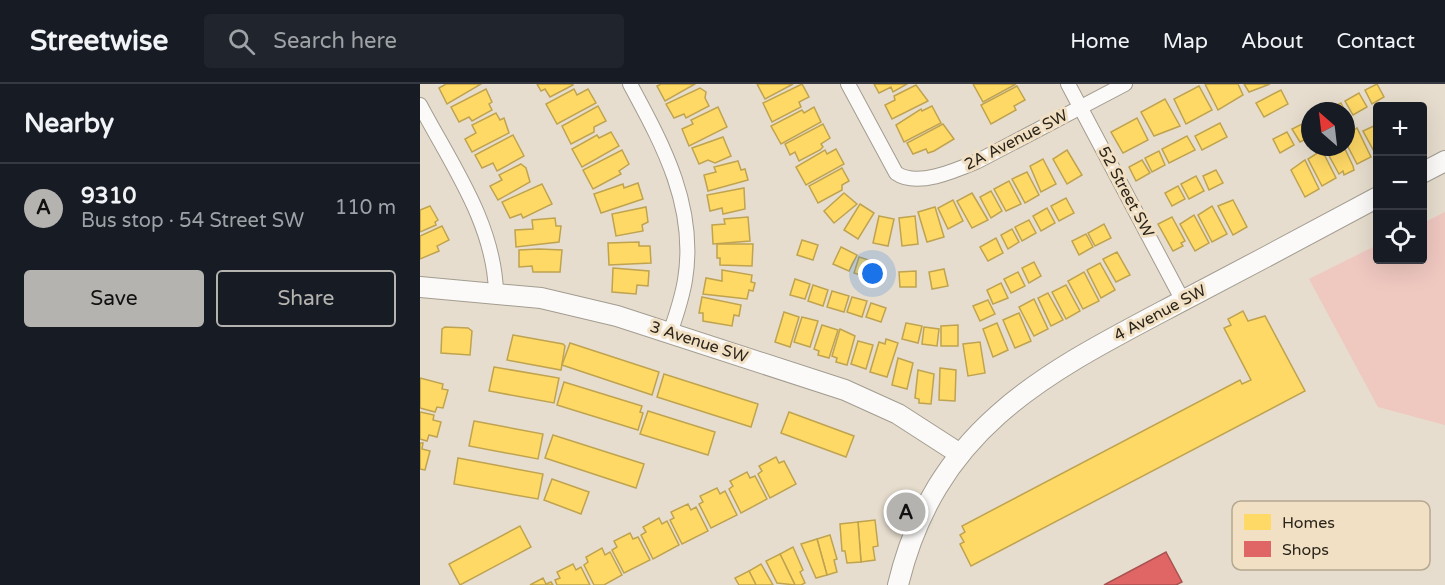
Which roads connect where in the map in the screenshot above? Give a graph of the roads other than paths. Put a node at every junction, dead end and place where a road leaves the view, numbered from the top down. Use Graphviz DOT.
graph roads {
  1 [pos="630,84"];
  2 [pos="848,84"];
  3 [pos="1068,84"];
  4 [pos="1125,84"];
  5 [pos="420,105"];
  6 [pos="1081,107"];
  7 [pos="1445,161"];
  8 [pos="1427,170"];
  9 [pos="1373,199"];
  10 [pos="420,287"];
  11 [pos="496,292"];
  12 [pos="1183,301"];
  13 [pos="670,333"];
  14 [pos="960,454"];
  15 [pos="898,585"];
  1 -- 13 [label="street"];
  2 -- 6 [label="street, 2A Avenue SW"];
  3 -- 6 [label="street, 52 Street SW"];
  4 -- 6 [label="street, 2A Avenue SW"];
  5 -- 11 [label="street"];
  6 -- 12 [label="street, 52 Street SW"];
  7 -- 8 [label="street"];
  9 -- 12 [label="street, 4 Avenue SW"];
  10 -- 11 [label="street, 3 Avenue SW"];
  11 -- 13 [label="street, 3 Avenue SW"];
  12 -- 14 [label="street, 4 Avenue SW"];
  13 -- 14 [label="street, 3 Avenue SW"];
  14 -- 15 [label="street, 4 Avenue SW"];
}
